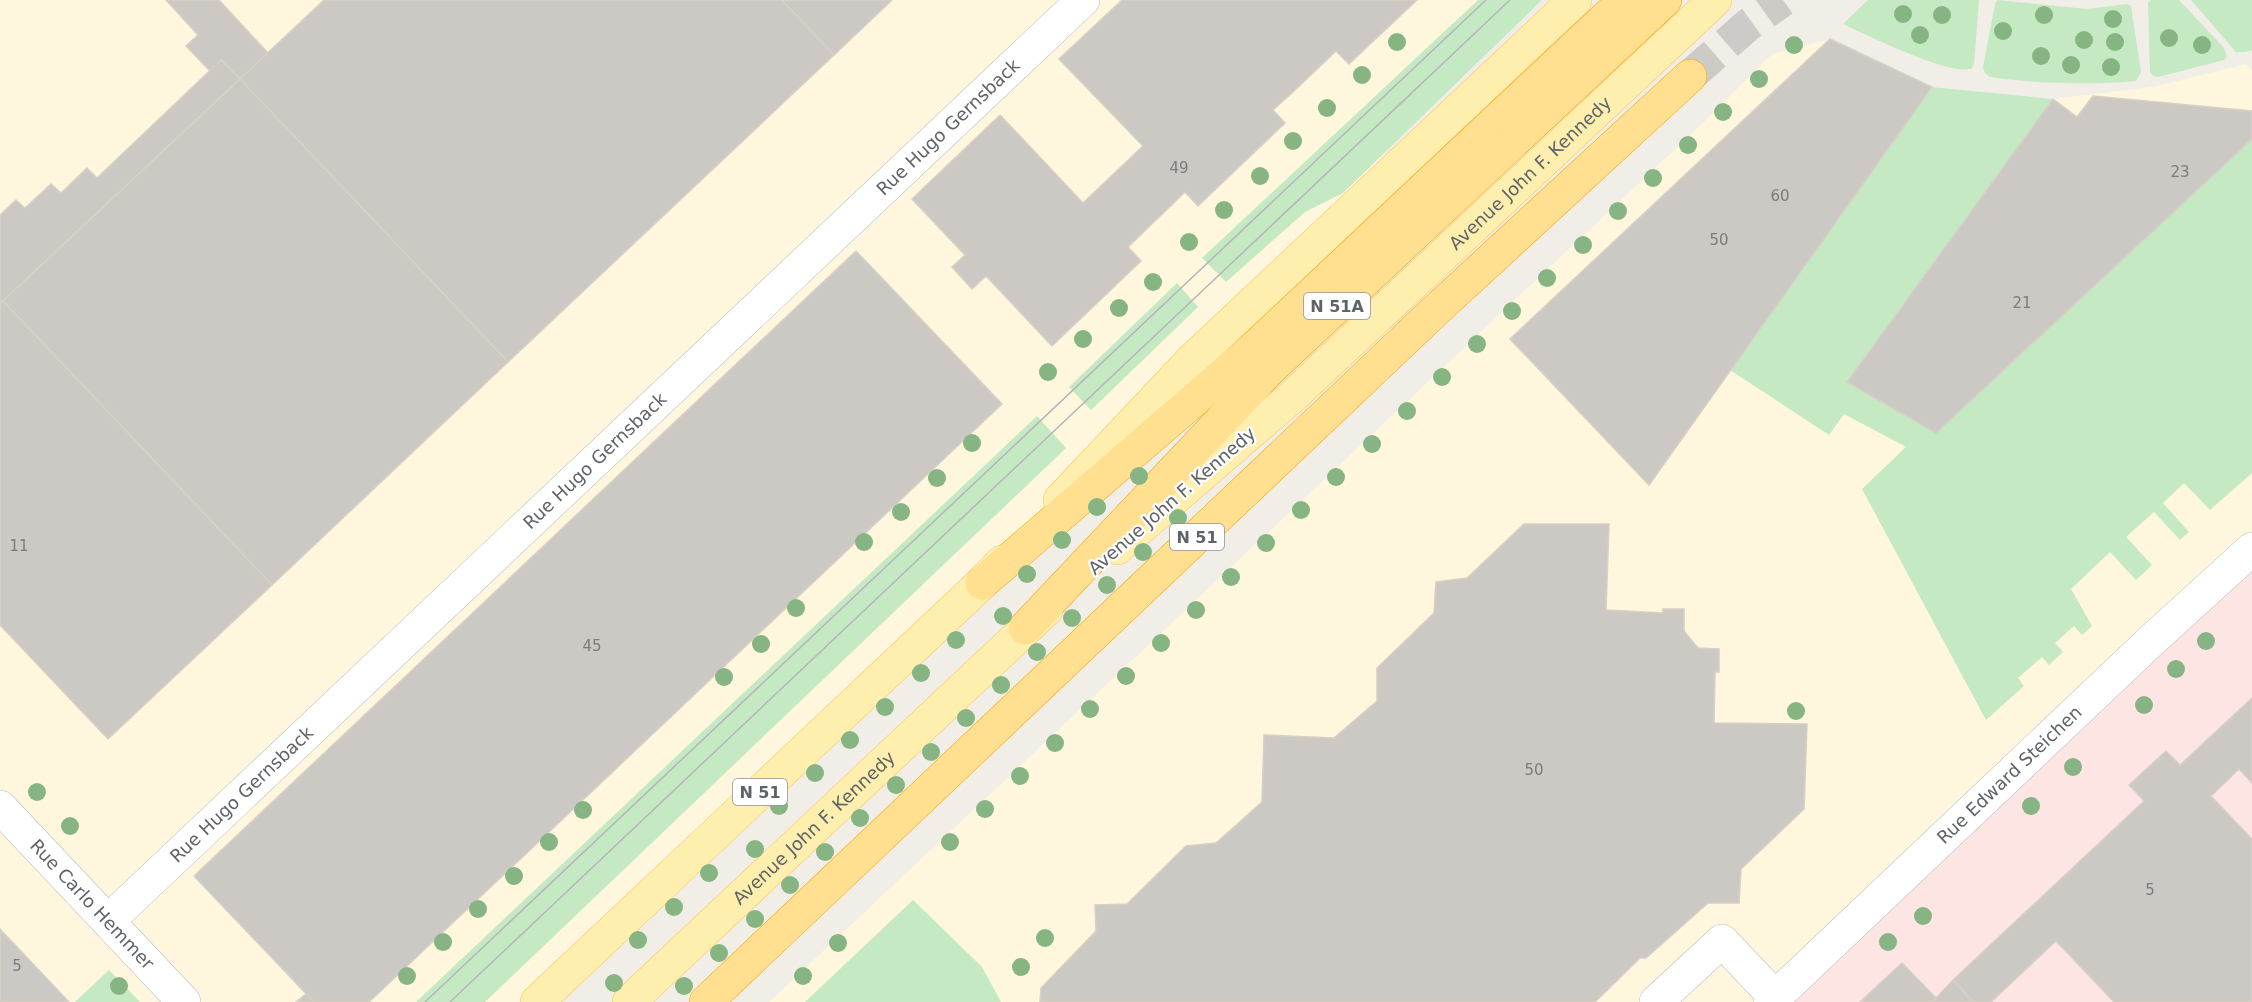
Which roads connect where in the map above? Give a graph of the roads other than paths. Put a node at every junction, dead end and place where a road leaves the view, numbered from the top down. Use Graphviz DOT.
graph roads {
  1 [pos="1083,0"];
  2 [pos="1575,0"];
  3 [pos="1625,0"];
  4 [pos="1665,0"];
  5 [pos="1715,0"];
  6 [pos="1690,76"];
  7 [pos="2252,549"];
  8 [pos="982,583"];
  9 [pos="1025,628"];
  10 [pos="0,807"];
  11 [pos="108,921"];
  12 [pos="1772,999"];
  13 [pos="184,1002"];
  14 [pos="537,1002"];
  15 [pos="629,1002"];
  16 [pos="706,1002"];
  17 [pos="1656,1002"];
  1 -- 11 [label="street, Rue Hugo Gernsback"];
  2 -- 8 [label="main road, N 51"];
  3 -- 8 [label="highway, N 51A"];
  4 -- 9 [label="highway, N 51A"];
  5 -- 9 [label="main road, Avenue John F. Kennedy / N 51"];
  6 -- 16 [label="highway, N 51"];
  7 -- 12 [label="street, Rue Edward Steichen"];
  8 -- 14 [label="main road, N 51"];
  9 -- 15 [label="main road, Avenue John F. Kennedy / N 51"];
  10 -- 11 [label="street, Rue Carlo Hemmer"];
  11 -- 13 [label="street, Rue Carlo Hemmer"];
  12 -- 17 [label="street"];
}
